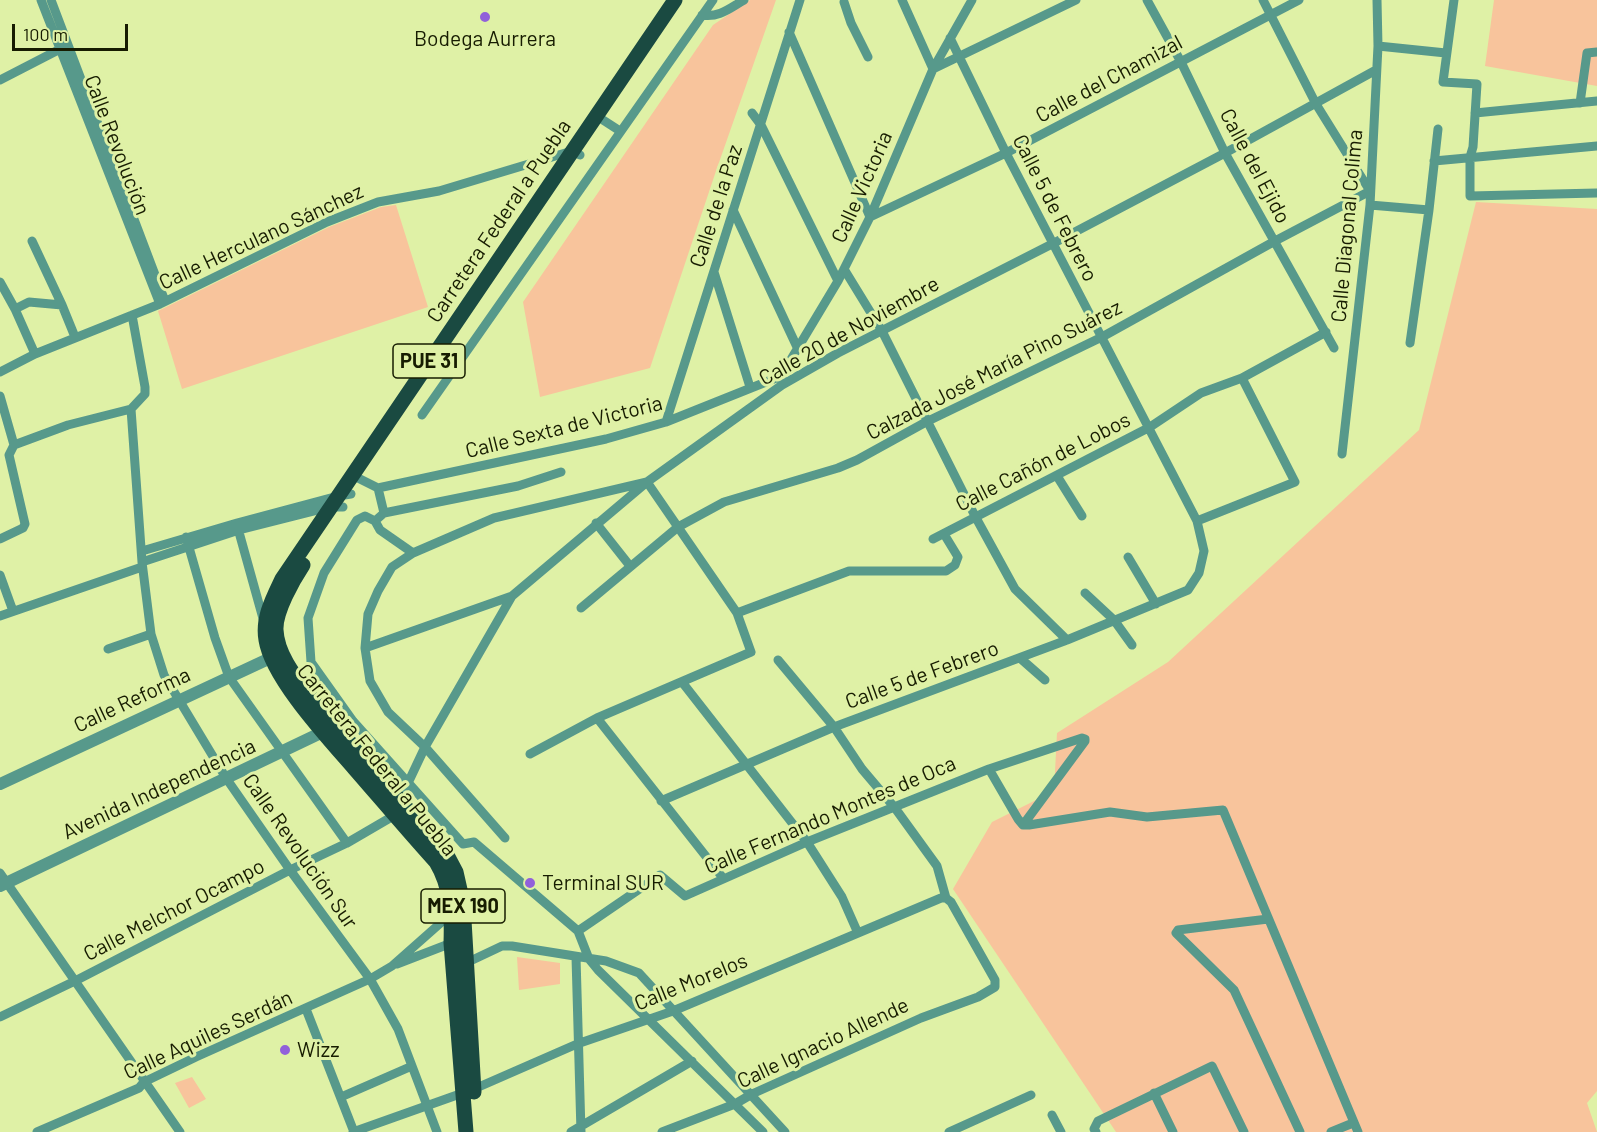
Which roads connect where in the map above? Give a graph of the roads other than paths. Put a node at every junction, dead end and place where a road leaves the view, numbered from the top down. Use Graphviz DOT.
graph roads {
  1 [pos="41,0"];
  2 [pos="51,0"];
  3 [pos="675,0"];
  4 [pos="684,0"];
  5 [pos="714,0"];
  6 [pos="744,0"];
  7 [pos="800,0"];
  8 [pos="902,0"];
  9 [pos="1076,0"];
  10 [pos="1147,0"];
  11 [pos="1263,0"];
  12 [pos="1299,0"];
  13 [pos="1377,0"];
  14 [pos="1454,0"];
  15 [pos="845,1"];
  16 [pos="969,1"];
  17 [pos="1270,14"];
  18 [pos="702,15"];
  19 [pos="789,32"];
  20 [pos="950,38"];
  21 [pos="1378,46"];
  22 [pos="64,47"];
  23 [pos="1597,52"];
  24 [pos="1446,53"];
  25 [pos="868,57"];
  26 [pos="960,57"];
  27 [pos="1181,62"];
  28 [pos="933,69"];
  29 [pos="1376,70"];
  30 [pos="0,80"];
  31 [pos="1597,101"];
  32 [pos="1580,103"];
  33 [pos="1316,104"];
  34 [pos="1475,112"];
  35 [pos="752,113"];
  36 [pos="603,120"];
  37 [pos="761,125"];
  38 [pos="1438,129"];
  39 [pos="620,131"];
  40 [pos="1597,146"];
  41 [pos="576,153"];
  42 [pos="1006,153"];
  43 [pos="1225,153"];
  44 [pos="1470,157"];
  45 [pos="1434,161"];
  46 [pos="1370,191"];
  47 [pos="1597,193"];
  48 [pos="1370,205"];
  49 [pos="733,210"];
  50 [pos="1429,210"];
  51 [pos="870,217"];
  52 [pos="32,241"];
  53 [pos="1275,241"];
  54 [pos="1054,243"];
  55 [pos="844,269"];
  56 [pos="714,272"];
  57 [pos="838,281"];
  58 [pos="0,282"];
  59 [pos="162,302"];
  60 [pos="62,305"];
  61 [pos="15,309"];
  62 [pos="132,315"];
  63 [pos="882,331"];
  64 [pos="1326,332"];
  65 [pos="75,337"];
  66 [pos="1102,337"];
  67 [pos="1410,343"];
  68 [pos="797,347"];
  69 [pos="1334,348"];
  70 [pos="35,354"];
  71 [pos="0,372"];
  72 [pos="1242,378"];
  73 [pos="781,381"];
  74 [pos="750,387"];
  75 [pos="0,396"];
  76 [pos="131,409"];
  77 [pos="422,415"];
  78 [pos="666,422"];
  79 [pos="926,422"];
  80 [pos="1150,427"];
  81 [pos="14,446"];
  82 [pos="1342,454"];
  83 [pos="561,472"];
  84 [pos="1057,476"];
  85 [pos="357,478"];
  86 [pos="647,482"];
  87 [pos="378,488"];
  88 [pos="341,501"];
  89 [pos="384,513"];
  90 [pos="975,516"];
  91 [pos="1082,516"];
  92 [pos="375,521"];
  93 [pos="1197,521"];
  94 [pos="596,523"];
  95 [pos="325,524"];
  96 [pos="238,526"];
  97 [pos="678,527"];
  98 [pos="944,534"];
  99 [pos="0,539"];
  100 [pos="933,539"];
  101 [pos="187,542"];
  102 [pos="142,551"];
  103 [pos="413,553"];
  104 [pos="1128,557"];
  105 [pos="142,565"];
  106 [pos="630,566"];
  107 [pos="0,575"];
  108 [pos="1085,593"];
  109 [pos="512,596"];
  110 [pos="1156,604"];
  111 [pos="581,608"];
  112 [pos="13,611"];
  113 [pos="737,613"];
  114 [pos="0,616"];
  115 [pos="1114,620"];
  116 [pos="265,626"];
  117 [pos="151,634"];
  118 [pos="1067,640"];
  119 [pos="1131,645"];
  120 [pos="365,648"];
  121 [pos="108,650"];
  122 [pos="276,655"];
  123 [pos="1020,658"];
  124 [pos="778,660"];
  125 [pos="229,676"];
  126 [pos="1045,680"];
  127 [pos="681,682"];
  128 [pos="178,700"];
  129 [pos="597,718"];
  130 [pos="834,727"];
  131 [pos="329,729"];
  132 [pos="424,747"];
  133 [pos="283,751"];
  134 [pos="530,754"];
  135 [pos="745,764"];
  136 [pos="989,769"];
  137 [pos="226,778"];
  138 [pos="408,783"];
  139 [pos="0,784"];
  140 [pos="398,798"];
  141 [pos="661,801"];
  142 [pos="895,808"];
  143 [pos="395,815"];
  144 [pos="1023,825"];
  145 [pos="505,838"];
  146 [pos="807,842"];
  147 [pos="347,843"];
  148 [pos="463,844"];
  149 [pos="441,859"];
  150 [pos="290,870"];
  151 [pos="723,878"];
  152 [pos="2,880"];
  153 [pos="946,898"];
  154 [pos="457,911"];
  155 [pos="1268,919"];
  156 [pos="578,931"];
  157 [pos="857,931"];
  158 [pos="458,941"];
  159 [pos="576,957"];
  160 [pos="589,959"];
  161 [pos="466,963"];
  162 [pos="392,966"];
  163 [pos="370,979"];
  164 [pos="75,981"];
  165 [pos="306,1009"];
  166 [pos="673,1011"];
  167 [pos="0,1017"];
  168 [pos="650,1019"];
  169 [pos="577,1044"];
  170 [pos="692,1061"];
  171 [pos="412,1066"];
  172 [pos="144,1082"];
  173 [pos="469,1090"];
  174 [pos="1154,1093"];
  175 [pos="752,1094"];
  176 [pos="1031,1095"];
  177 [pos="341,1097"];
  178 [pos="426,1104"];
  179 [pos="735,1104"];
  180 [pos="1052,1115"];
  181 [pos="1353,1123"];
  182 [pos="580,1129"];
  183 [pos="37,1132"];
  184 [pos="180,1132"];
  185 [pos="354,1132"];
  186 [pos="437,1132"];
  187 [pos="466,1132"];
  188 [pos="476,1132"];
  189 [pos="571,1132"];
  190 [pos="663,1132"];
  191 [pos="763,1132"];
  192 [pos="785,1132"];
  193 [pos="949,1132"];
  194 [pos="1061,1132"];
  195 [pos="1096,1132"];
  196 [pos="1173,1132"];
  197 [pos="1244,1132"];
  198 [pos="1300,1132"];
  199 [pos="1331,1132"];
  200 [pos="1358,1132"];
  1 -- 22 [label="street, Calle Revolución"];
  2 -- 22 [label="street, Calle Revolución"];
  3 -- 41 [label="main road, Carretera Federal a Puebla / PUE 31"];
  4 -- 36 [label="main road, Carretera Federal a Puebla / PUE 31"];
  5 -- 18 [label="street"];
  6 -- 18 [label="street"];
  7 -- 19 [label="street, Calle de la Paz"];
  8 -- 28 [label="street"];
  9 -- 26 [label="street"];
  10 -- 27 [label="street, Calle del Ejido"];
  11 -- 17 [label="street"];
  12 -- 17 [label="street, Calle del Chamizal"];
  13 -- 21 [label="street, Calle Diagonal Colima"];
  14 -- 24 [label="street"];
  15 -- 25 [label="street"];
  16 -- 20 [label="street, Calle Victoria"];
  17 -- 27 [label="street, Calle del Chamizal"];
  17 -- 33 [label="street"];
  18 -- 39 [label="street"];
  19 -- 37 [label="street, Calle de la Paz"];
  19 -- 51 [label="street"];
  20 -- 26 [label="street, Calle 5 de Febrero"];
  20 -- 28 [label="street, Calle Victoria"];
  21 -- 24 [label="street"];
  21 -- 29 [label="street, Calle Diagonal Colima"];
  22 -- 30 [label="street"];
  22 -- 59 [label="street, Calle Revolución"];
  23 -- 32 [label="street"];
  24 -- 34 [label="street"];
  26 -- 28 [label="street"];
  26 -- 42 [label="street, Calle 5 de Febrero"];
  27 -- 42 [label="street, Calle del Chamizal"];
  27 -- 43 [label="street, Calle del Ejido"];
  28 -- 51 [label="street, Calle Victoria"];
  29 -- 33 [label="street, Calle 20 de Noviembre"];
  29 -- 46 [label="street, Calle Diagonal Colima"];
  31 -- 32 [label="street"];
  32 -- 34 [label="street"];
  33 -- 43 [label="street, Calle 20 de Noviembre"];
  33 -- 46 [label="street"];
  34 -- 44 [label="street"];
  35 -- 37 [label="street"];
  36 -- 39 [label="street"];
  36 -- 41 [label="main road, Carretera Federal a Puebla / PUE 31"];
  37 -- 49 [label="street, Calle de la Paz"];
  37 -- 57 [label="street"];
  38 -- 45 [label="street"];
  39 -- 77 [label="street"];
  40 -- 44 [label="street"];
  41 -- 59 [label="street, Calle Herculano Sánchez"];
  41 -- 85 [label="main road, Carretera Federal a Puebla / PUE 31"];
  42 -- 51 [label="street, Calle del Chamizal"];
  42 -- 54 [label="street, Calle 5 de Febrero"];
  43 -- 53 [label="street, Calle del Ejido"];
  43 -- 54 [label="street, Calle 20 de Noviembre"];
  44 -- 45 [label="street"];
  44 -- 47 [label="street"];
  45 -- 50 [label="street"];
  46 -- 48 [label="street, Calle Diagonal Colima"];
  46 -- 53 [label="street, Calzada José María Pino Suárez"];
  48 -- 50 [label="street"];
  48 -- 82 [label="street, Calle Diagonal Colima"];
  49 -- 56 [label="street, Calle de la Paz"];
  49 -- 68 [label="street"];
  50 -- 67 [label="street"];
  51 -- 55 [label="street, Calle Victoria"];
  52 -- 60 [label="street"];
  53 -- 64 [label="street, Calle del Ejido"];
  53 -- 66 [label="street, Calzada José María Pino Suárez"];
  54 -- 63 [label="street, Calle 20 de Noviembre"];
  54 -- 66 [label="street, Calle 5 de Febrero"];
  55 -- 57 [label="street, Calle Victoria"];
  55 -- 63 [label="street"];
  56 -- 74 [label="street"];
  56 -- 78 [label="street, Calle de la Paz"];
  57 -- 68 [label="street, Calle Victoria"];
  58 -- 61 [label="street"];
  59 -- 62 [label="street, Calle Herculano Sánchez"];
  60 -- 61 [label="street"];
  60 -- 65 [label="street"];
  61 -- 70 [label="street"];
  62 -- 65 [label="street, Calle Herculano Sánchez"];
  62 -- 76 [label="street"];
  63 -- 73 [label="street, Calle 20 de Noviembre"];
  63 -- 79 [label="street"];
  64 -- 69 [label="street, Calle del Ejido"];
  64 -- 72 [label="street, Calle Cañón de Lobos"];
  65 -- 70 [label="street, Calle Herculano Sánchez"];
  66 -- 79 [label="street, Calzada José María Pino Suárez"];
  66 -- 80 [label="street, Calle 5 de Febrero"];
  68 -- 73 [label="street, Calle Victoria"];
  70 -- 71 [label="street, Calle Herculano Sánchez"];
  72 -- 80 [label="street, Calle Cañón de Lobos"];
  72 -- 93 [label="street"];
  73 -- 74 [label="street, Calle Sexta de Victoria"];
  73 -- 86 [label="street, Calle 20 de Noviembre"];
  74 -- 78 [label="street, Calle Sexta de Victoria"];
  75 -- 81 [label="street"];
  76 -- 81 [label="street"];
  76 -- 102 [label="street"];
  78 -- 87 [label="street, Calle Sexta de Victoria"];
  79 -- 90 [label="street"];
  79 -- 97 [label="street, Calzada José María Pino Suárez"];
  80 -- 84 [label="street, Calle Cañón de Lobos"];
  80 -- 93 [label="street, Calle 5 de Febrero"];
  81 -- 99 [label="street"];
  83 -- 89 [label="street"];
  84 -- 90 [label="street, Calle Cañón de Lobos"];
  84 -- 91 [label="street"];
  85 -- 87 [label="street"];
  85 -- 88 [label="main road, Carretera Federal a Puebla / PUE 31"];
  86 -- 94 [label="street, Calle 20 de Noviembre"];
  86 -- 97 [label="street"];
  86 -- 103 [label="street"];
  87 -- 89 [label="street"];
  88 -- 95 [label="main road, Carretera Federal a Puebla / PUE 31"];
  88 -- 96 [label="street"];
  88 -- 96 [label="street"];
  89 -- 92 [label="street"];
  90 -- 98 [label="street, Calle Cañón de Lobos"];
  90 -- 118 [label="street"];
  92 -- 103 [label="street"];
  92 -- 138 [label="street"];
  93 -- 110 [label="street, Calle 5 de Febrero"];
  94 -- 106 [label="street"];
  94 -- 109 [label="street, Calle 20 de Noviembre"];
  95 -- 116 [label="main road, Carretera Federal a Puebla / PUE 31"];
  95 -- 122 [label="main road, Carretera Federal a Puebla / PUE 31"];
  96 -- 101 [label="street"];
  96 -- 116 [label="street"];
  97 -- 106 [label="street, Calzada José María Pino Suárez"];
  97 -- 113 [label="street"];
  98 -- 100 [label="street"];
  98 -- 113 [label="street, Calle Cañón de Lobos"];
  101 -- 102 [label="street"];
  101 -- 105 [label="street"];
  101 -- 125 [label="street"];
  102 -- 105 [label="street, Calle Revolución Sur"];
  103 -- 120 [label="street"];
  104 -- 110 [label="street"];
  105 -- 112 [label="street"];
  105 -- 117 [label="street, Calle Revolución Sur"];
  106 -- 111 [label="street, Calzada José María Pino Suárez"];
  107 -- 112 [label="street"];
  108 -- 115 [label="street"];
  109 -- 120 [label="street"];
  109 -- 132 [label="street, Calle 20 de Noviembre"];
  110 -- 115 [label="street, Calle 5 de Febrero"];
  112 -- 114 [label="street"];
  113 -- 127 [label="street"];
  115 -- 118 [label="street, Calle 5 de Febrero"];
  115 -- 119 [label="street"];
  116 -- 122 [label="main road, Carretera Federal a Puebla / PUE 31"];
  117 -- 121 [label="street"];
  117 -- 128 [label="street, Calle Revolución Sur"];
  118 -- 123 [label="street, Calle 5 de Febrero"];
  120 -- 132 [label="street"];
  122 -- 125 [label="street, Calle Reforma"];
  122 -- 131 [label="main road, Carretera Federal a Puebla / PUE 31"];
  123 -- 126 [label="street"];
  123 -- 130 [label="street, Calle 5 de Febrero"];
  124 -- 130 [label="street"];
  125 -- 128 [label="street, Calle Reforma"];
  125 -- 133 [label="street"];
  127 -- 129 [label="street"];
  127 -- 135 [label="street"];
  128 -- 137 [label="street, Calle Revolución Sur"];
  128 -- 139 [label="street, Calle Reforma"];
  129 -- 134 [label="street"];
  129 -- 141 [label="street"];
  130 -- 135 [label="street, Calle 5 de Febrero"];
  130 -- 142 [label="street"];
  131 -- 133 [label="street, Avenida Independencia"];
  131 -- 140 [label="main road, Carretera Federal a Puebla / MEX 190"];
  131 -- 143 [label="main road, Carretera Federal a Puebla / MEX 190"];
  132 -- 138 [label="street, Calle 20 de Noviembre"];
  132 -- 145 [label="street"];
  133 -- 137 [label="street, Avenida Independencia"];
  133 -- 147 [label="street"];
  135 -- 141 [label="street, Calle 5 de Febrero"];
  135 -- 146 [label="street"];
  136 -- 142 [label="street, Calle Fernando Montes de Oca"];
  136 -- 144 [label="street"];
  136 -- 144 [label="street, Calle Fernando Montes de Oca"];
  137 -- 150 [label="street, Calle Revolución Sur"];
  137 -- 152 [label="street, Avenida Independencia"];
  138 -- 140 [label="street, Calle 20 de Noviembre"];
  138 -- 148 [label="street"];
  140 -- 149 [label="main road, Carretera Federal a Puebla / MEX 190"];
  141 -- 151 [label="street"];
  142 -- 146 [label="street, Calle Fernando Montes de Oca"];
  142 -- 153 [label="street"];
  143 -- 147 [label="street, Calle Melchor Ocampo"];
  143 -- 149 [label="main road, Carretera Federal a Puebla / MEX 190"];
  144 -- 155 [label="street"];
  146 -- 151 [label="street, Calle Fernando Montes de Oca"];
  146 -- 157 [label="street"];
  147 -- 150 [label="street, Calle Melchor Ocampo"];
  148 -- 149 [label="street"];
  148 -- 156 [label="street"];
  149 -- 154 [label="main road, Carretera Federal a Puebla / MEX 190"];
  150 -- 163 [label="street, Calle Revolución Sur"];
  150 -- 164 [label="street, Calle Melchor Ocampo"];
  151 -- 156 [label="street, Calle Fernando Montes de Oca"];
  152 -- 164 [label="street"];
  153 -- 157 [label="street, Calle Morelos"];
  153 -- 175 [label="street, Calle Ignacio Allende"];
  154 -- 158 [label="main road, Carretera Federal a Puebla / MEX 190"];
  154 -- 162 [label="street, Calle Aquiles Serdán"];
  155 -- 181 [label="street"];
  155 -- 198 [label="street"];
  156 -- 160 [label="street"];
  157 -- 166 [label="street, Calle Morelos"];
  158 -- 161 [label="main road, Carretera Federal a Puebla / MEX 190"];
  158 -- 162 [label="street, Calle Aquiles Serdán"];
  158 -- 173 [label="main road, Carretera Federal a Puebla / MEX 190"];
  159 -- 160 [label="street"];
  159 -- 161 [label="street"];
  159 -- 169 [label="street"];
  160 -- 166 [label="street"];
  160 -- 168 [label="street"];
  161 -- 173 [label="main road, Carretera Federal a Puebla / MEX 190"];
  162 -- 163 [label="street, Calle Aquiles Serdán"];
  163 -- 165 [label="street, Calle Aquiles Serdán"];
  163 -- 171 [label="street, Calle Revolución Sur"];
  164 -- 167 [label="street, Calle Melchor Ocampo"];
  164 -- 172 [label="street"];
  165 -- 172 [label="street, Calle Aquiles Serdán"];
  165 -- 177 [label="street"];
  166 -- 168 [label="street, Calle Morelos"];
  166 -- 175 [label="street"];
  168 -- 169 [label="street, Calle Morelos"];
  168 -- 170 [label="street"];
  169 -- 173 [label="street, Calle Morelos"];
  169 -- 182 [label="street"];
  170 -- 179 [label="street"];
  170 -- 182 [label="street"];
  171 -- 177 [label="street"];
  171 -- 178 [label="street, Calle Revolución Sur"];
  172 -- 183 [label="street, Calle Aquiles Serdán"];
  172 -- 184 [label="street"];
  173 -- 178 [label="street, Calle Morelos"];
  173 -- 187 [label="main road, Carretera Federal a Puebla / MEX 190"];
  173 -- 188 [label="main road, Carretera Federal a Puebla / MEX 190"];
  174 -- 195 [label="street"];
  174 -- 196 [label="street"];
  174 -- 197 [label="street"];
  175 -- 179 [label="street, Calle Ignacio Allende"];
  175 -- 192 [label="street"];
  176 -- 193 [label="street"];
  177 -- 185 [label="street"];
  178 -- 185 [label="street, Calle Morelos"];
  178 -- 186 [label="street, Calle Revolución Sur"];
  179 -- 190 [label="street, Calle Ignacio Allende"];
  179 -- 191 [label="street"];
  180 -- 194 [label="street"];
  181 -- 199 [label="street"];
  181 -- 200 [label="street"];
  182 -- 189 [label="street"];
}
